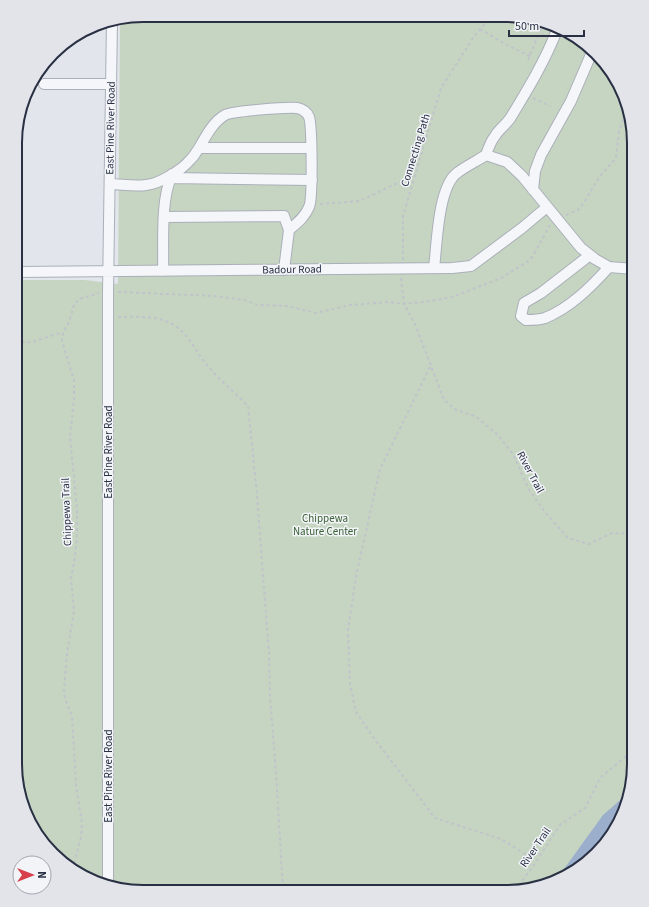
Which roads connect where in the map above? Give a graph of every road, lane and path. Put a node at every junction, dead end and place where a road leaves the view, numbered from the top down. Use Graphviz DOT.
graph roads {
  1 [pos="486,22"];
  2 [pos="112,26"];
  3 [pos="535,26"];
  4 [pos="542,27"];
  5 [pos="480,29"];
  6 [pos="540,30"];
  7 [pos="556,32"];
  8 [pos="530,56"];
  9 [pos="590,56"];
  10 [pos="528,60"];
  11 [pos="44,84"];
  12 [pos="111,84"];
  13 [pos="525,93"];
  14 [pos="550,106"];
  15 [pos="198,148"];
  16 [pos="311,148"];
  17 [pos="486,155"];
  18 [pos="416,174"];
  19 [pos="171,176"];
  20 [pos="312,180"];
  21 [pos="110,184"];
  22 [pos="144,186"];
  23 [pos="533,190"];
  24 [pos="165,203"];
  25 [pos="310,204"];
  26 [pos="547,207"];
  27 [pos="164,217"];
  28 [pos="289,230"];
  29 [pos="590,255"];
  30 [pos="609,267"];
  31 [pos="402,268"];
  32 [pos="434,268"];
  33 [pos="627,268"];
  34 [pos="284,270"];
  35 [pos="108,271"];
  36 [pos="163,271"];
  37 [pos="22,272"];
  38 [pos="101,292"];
  39 [pos="116,292"];
  40 [pos="404,304"];
  41 [pos="108,316"];
  42 [pos="63,333"];
  43 [pos="22,341"];
  44 [pos="430,366"];
  45 [pos="627,534"];
  46 [pos="627,755"];
  47 [pos="74,864"];
  48 [pos="532,868"];
  49 [pos="108,880"];
  50 [pos="519,884"];
  51 [pos="283,885"];
  1 -- 5 [label="path, Connecting Path"];
  2 -- 12 [label="street, East Pine River Road"];
  3 -- 6 [label="path"];
  4 -- 6 [label="path"];
  5 -- 8 [label="path"];
  5 -- 18 [label="path, Connecting Path"];
  6 -- 8 [label="path"];
  7 -- 13 [label="street"];
  8 -- 10 [label="path"];
  9 -- 23 [label="street"];
  11 -- 12 [label="street"];
  12 -- 21 [label="street, East Pine River Road"];
  13 -- 14 [label="path"];
  13 -- 17 [label="street"];
  15 -- 16 [label="street"];
  15 -- 16 [label="street"];
  15 -- 19 [label="street"];
  16 -- 20 [label="street"];
  17 -- 23 [label="street"];
  17 -- 32 [label="street"];
  18 -- 25 [label="path"];
  18 -- 31 [label="path, Connecting Path"];
  19 -- 20 [label="street"];
  19 -- 22 [label="street"];
  19 -- 24 [label="street"];
  20 -- 25 [label="street"];
  21 -- 22 [label="street"];
  21 -- 35 [label="street, East Pine River Road"];
  22 -- 24 [label="street"];
  23 -- 26 [label="street"];
  24 -- 27 [label="street"];
  25 -- 28 [label="street"];
  26 -- 29 [label="street"];
  26 -- 32 [label="street, Badour Road"];
  27 -- 28 [label="street"];
  27 -- 36 [label="street"];
  28 -- 34 [label="street"];
  29 -- 30 [label="street"];
  29 -- 30 [label="street"];
  30 -- 33 [label="street"];
  31 -- 32 [label="street, Badour Road"];
  31 -- 34 [label="street, Badour Road"];
  31 -- 40 [label="path, Connecting Path"];
  34 -- 36 [label="street, Badour Road"];
  35 -- 36 [label="street, Badour Road"];
  35 -- 37 [label="street, Badour Road"];
  35 -- 41 [label="street, East Pine River Road"];
  38 -- 42 [label="path, Chippewa Trail"];
  39 -- 40 [label="path"];
  40 -- 44 [label="path, River Trail"];
  41 -- 49 [label="street, East Pine River Road"];
  41 -- 51 [label="path"];
  42 -- 43 [label="path"];
  42 -- 47 [label="path, Chippewa Trail"];
  44 -- 45 [label="path, River Trail"];
  44 -- 48 [label="path"];
  46 -- 48 [label="path, River Trail"];
  48 -- 50 [label="path, River Trail"];
}
